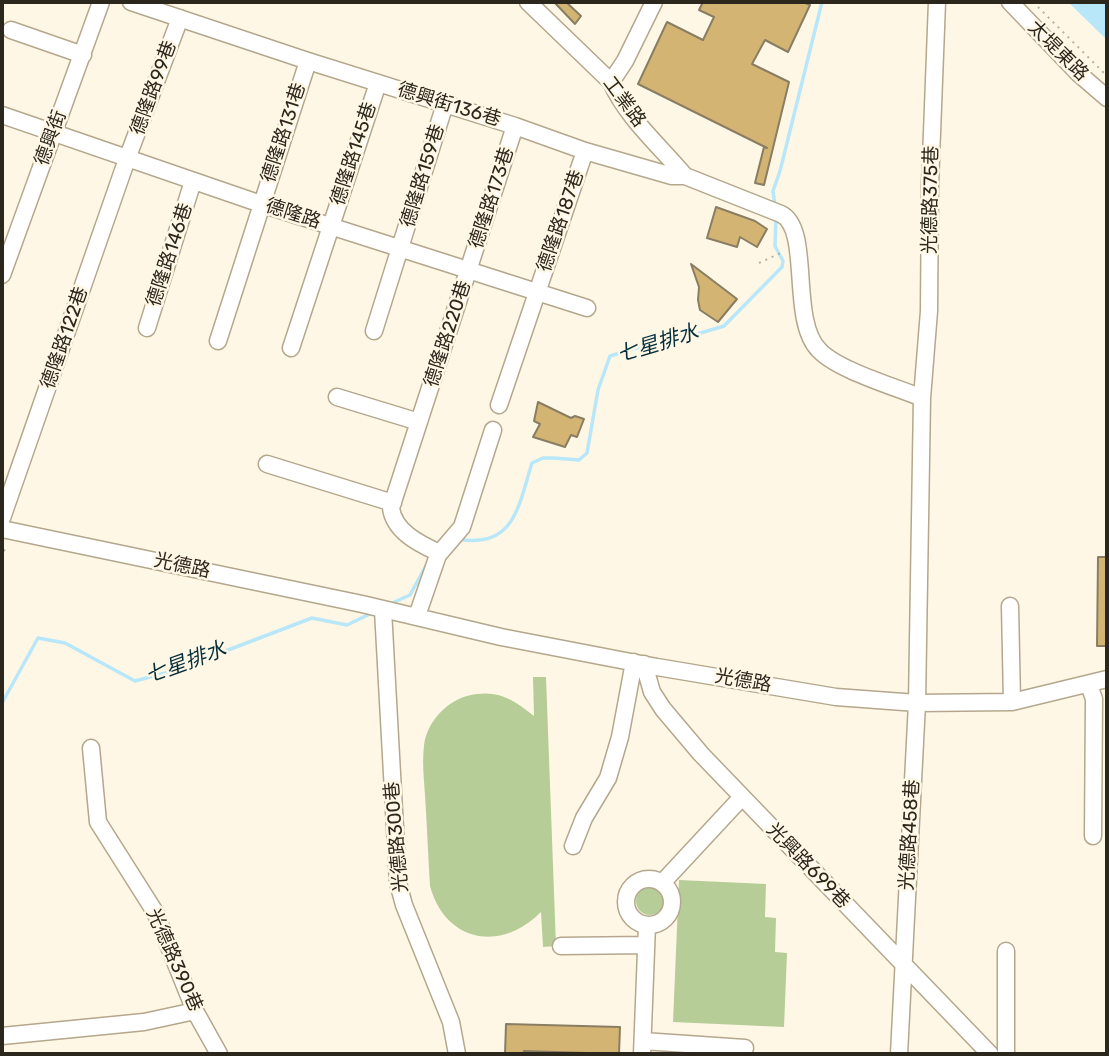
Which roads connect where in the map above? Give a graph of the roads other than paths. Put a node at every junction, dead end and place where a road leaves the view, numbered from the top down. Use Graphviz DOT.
graph roads {
  1 [pos="101,2"];
  2 [pos="131,2"];
  3 [pos="528,2"];
  4 [pos="654,2"];
  5 [pos="937,2"];
  6 [pos="1010,2"];
  7 [pos="180,18"];
  8 [pos="10,30"];
  9 [pos="83,55"];
  10 [pos="308,61"];
  11 [pos="611,82"];
  12 [pos="378,83"];
  13 [pos="1107,98"];
  14 [pos="445,104"];
  15 [pos="2,115"];
  16 [pos="515,126"];
  17 [pos="53,133"];
  18 [pos="585,150"];
  19 [pos="127,159"];
  20 [pos="685,176"];
  21 [pos="194,181"];
  22 [pos="261,204"];
  23 [pos="331,226"];
  24 [pos="400,248"];
  25 [pos="469,270"];
  26 [pos="2,275"];
  27 [pos="537,291"];
  28 [pos="587,308"];
  29 [pos="147,328"];
  30 [pos="373,331"];
  31 [pos="218,341"];
  32 [pos="291,348"];
  33 [pos="337,397"];
  34 [pos="922,398"];
  35 [pos="499,405"];
  36 [pos="419,422"];
  37 [pos="493,430"];
  38 [pos="267,464"];
  39 [pos="393,503"];
  40 [pos="2,518"];
  41 [pos="2,529"];
  42 [pos="438,546"];
  43 [pos="1010,606"];
  44 [pos="383,610"];
  45 [pos="417,616"];
  46 [pos="639,663"];
  47 [pos="1107,679"];
  48 [pos="1089,685"];
  49 [pos="1012,702"];
  50 [pos="916,703"];
  51 [pos="91,748"];
  52 [pos="742,797"];
  53 [pos="1093,836"];
  54 [pos="573,846"];
  55 [pos="662,883"];
  56 [pos="647,925"];
  57 [pos="646,945"];
  58 [pos="561,946"];
  59 [pos="1006,951"];
  60 [pos="904,966"];
  61 [pos="195,1011"];
  62 [pos="2,1036"];
  63 [pos="642,1048"];
  64 [pos="745,1048"];
  65 [pos="219,1054"];
  66 [pos="457,1054"];
  67 [pos="899,1054"];
  68 [pos="990,1054"];
  69 [pos="1006,1054"];
  1 -- 9 [label="street, 德興街"];
  2 -- 7 [label="street, 德興街136巷"];
  3 -- 11 [label="street, 工業路"];
  4 -- 11 [label="street"];
  5 -- 34 [label="street, 光德路375巷"];
  6 -- 13 [label="street, 太堤東路"];
  7 -- 10 [label="street, 德興街136巷"];
  7 -- 19 [label="street, 德隆路99巷"];
  8 -- 9 [label="street"];
  9 -- 17 [label="street, 德興街"];
  10 -- 12 [label="street, 德興街136巷"];
  10 -- 22 [label="street, 德隆路131巷"];
  11 -- 20 [label="street, 工業路"];
  12 -- 14 [label="street, 德興街136巷"];
  12 -- 23 [label="street, 德隆路145巷"];
  14 -- 16 [label="street, 德興街136巷"];
  14 -- 24 [label="street, 德隆路159巷"];
  15 -- 17 [label="street, 德隆路"];
  16 -- 18 [label="street, 德興街136巷"];
  16 -- 25 [label="street, 德隆路173巷"];
  17 -- 19 [label="street, 德隆路"];
  17 -- 26 [label="street, 德興街"];
  18 -- 20 [label="street, 德興街136巷"];
  18 -- 27 [label="street, 德隆路187巷"];
  19 -- 21 [label="street, 德隆路"];
  19 -- 40 [label="street, 德隆路122巷"];
  20 -- 34 [label="street, 德興街136巷"];
  21 -- 22 [label="street, 德隆路"];
  21 -- 29 [label="street, 德隆路146巷"];
  22 -- 23 [label="street, 德隆路"];
  22 -- 31 [label="street, 德隆路131巷"];
  23 -- 24 [label="street, 德隆路"];
  23 -- 32 [label="street, 德隆路145巷"];
  24 -- 25 [label="street, 德隆路"];
  24 -- 30 [label="street, 德隆路159巷"];
  25 -- 27 [label="street, 德隆路"];
  25 -- 36 [label="street, 德隆路220巷"];
  27 -- 28 [label="street, 德隆路"];
  27 -- 35 [label="street, 德隆路187巷"];
  33 -- 36 [label="street"];
  34 -- 50 [label="street, 光德路375巷"];
  36 -- 39 [label="street, 德隆路220巷"];
  37 -- 42 [label="street"];
  38 -- 39 [label="street"];
  39 -- 42 [label="street"];
  41 -- 44 [label="street, 光德路"];
  42 -- 45 [label="street"];
  43 -- 49 [label="street"];
  44 -- 45 [label="street, 光德路"];
  44 -- 66 [label="street, 光德路300巷"];
  45 -- 46 [label="street, 光德路"];
  46 -- 50 [label="street, 光德路"];
  46 -- 52 [label="street, 光興路699巷"];
  46 -- 54 [label="street"];
  47 -- 48 [label="street, 光德路"];
  48 -- 49 [label="street, 光德路"];
  48 -- 53 [label="street"];
  49 -- 50 [label="street, 光德路"];
  50 -- 60 [label="street, 光德路458巷"];
  51 -- 61 [label="street, 光德路390巷"];
  52 -- 55 [label="street"];
  52 -- 60 [label="street, 光興路699巷"];
  55 -- 56 [label="street"];
  55 -- 56 [label="street"];
  56 -- 57 [label="street"];
  57 -- 58 [label="street"];
  57 -- 63 [label="street"];
  59 -- 69 [label="street"];
  60 -- 67 [label="street, 光德路458巷"];
  60 -- 68 [label="street, 光興路699巷"];
  61 -- 62 [label="street"];
  61 -- 65 [label="street, 光德路390巷"];
  63 -- 64 [label="street"];
}
